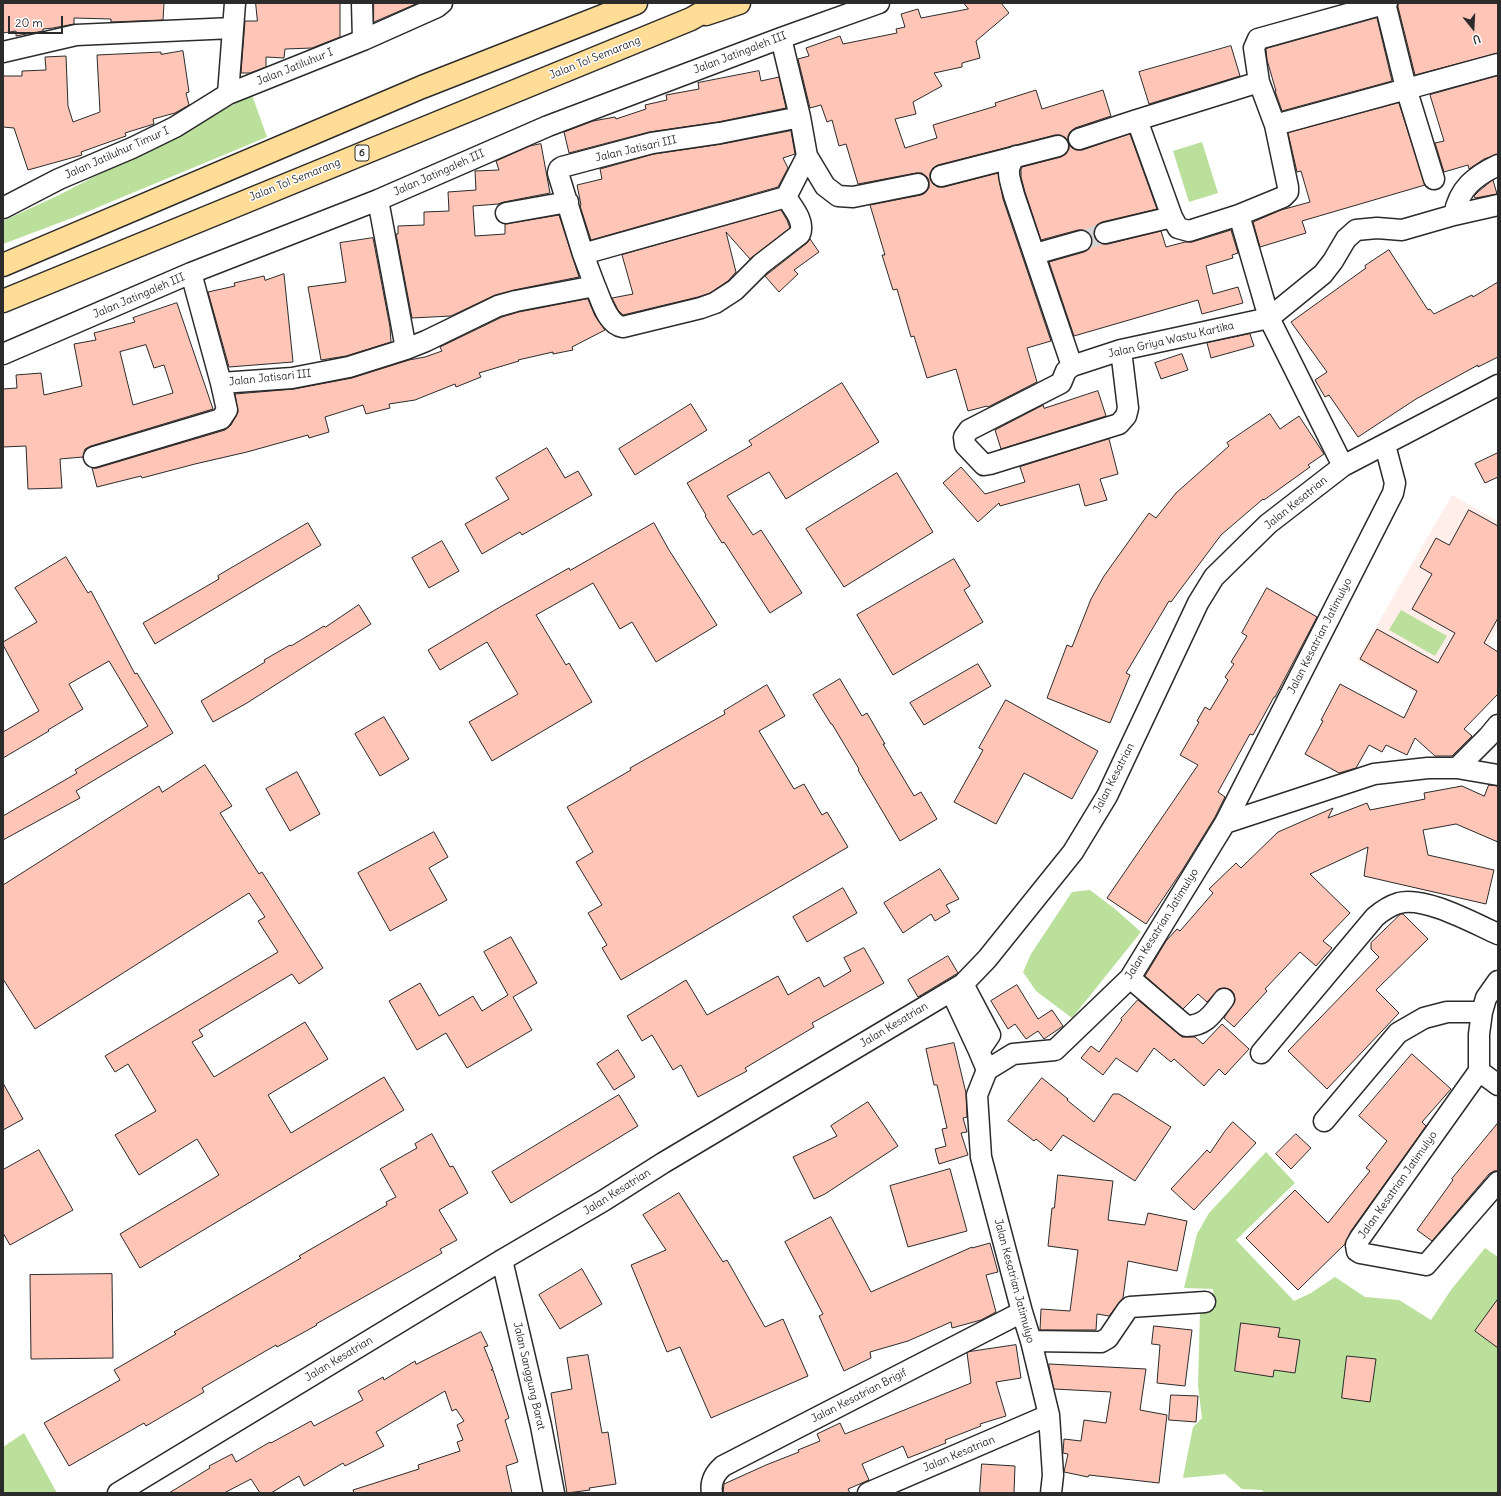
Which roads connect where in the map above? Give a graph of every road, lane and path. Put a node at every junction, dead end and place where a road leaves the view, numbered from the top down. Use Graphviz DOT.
graph roads {
  1 [pos="235,3"];
  2 [pos="362,3"];
  3 [pos="442,3"];
  4 [pos="636,3"];
  5 [pos="720,3"];
  6 [pos="740,3"];
  7 [pos="879,3"];
  8 [pos="1386,3"];
  9 [pos="691,19"];
  10 [pos="233,28"];
  11 [pos="780,38"];
  12 [pos="363,40"];
  13 [pos="3,52"];
  14 [pos="1498,64"];
  15 [pos="1259,82"];
  16 [pos="1406,88"];
  17 [pos="228,94"];
  18 [pos="800,117"];
  19 [pos="1137,120"];
  20 [pos="1275,126"];
  21 [pos="1079,139"];
  22 [pos="1058,146"];
  23 [pos="807,156"];
  24 [pos="1016,156"];
  25 [pos="1498,165"];
  26 [pos="941,176"];
  27 [pos="1434,180"];
  28 [pos="918,184"];
  29 [pos="786,197"];
  30 [pos="378,200"];
  31 [pos="568,202"];
  32 [pos="1498,204"];
  33 [pos="3,208"];
  34 [pos="506,213"];
  35 [pos="1454,214"];
  36 [pos="1239,215"];
  37 [pos="1172,217"];
  38 [pos="1105,233"];
  39 [pos="1081,241"];
  40 [pos="583,254"];
  41 [pos="1035,254"];
  42 [pos="3,265"];
  43 [pos="191,273"];
  44 [pos="595,286"];
  45 [pos="3,301"];
  46 [pos="1269,318"];
  47 [pos="406,349"];
  48 [pos="1121,350"];
  49 [pos="3,354"];
  50 [pos="1072,366"];
  51 [pos="221,383"];
  52 [pos="1498,386"];
  53 [pos="1384,445"];
  54 [pos="94,457"];
  55 [pos="1343,466"];
  56 [pos="1498,725"];
  57 [pos="1457,768"];
  58 [pos="1498,775"];
  59 [pos="1225,823"];
  60 [pos="1498,934"];
  61 [pos="1130,978"];
  62 [pos="1498,981"];
  63 [pos="957,987"];
  64 [pos="1224,999"];
  65 [pos="1482,1012"];
  66 [pos="990,1035"];
  67 [pos="979,1051"];
  68 [pos="1261,1053"];
  69 [pos="1014,1054"];
  70 [pos="987,1070"];
  71 [pos="1479,1071"];
  72 [pos="1498,1085"];
  73 [pos="1324,1121"];
  74 [pos="1498,1182"];
  75 [pos="502,1260"];
  76 [pos="1206,1302"];
  77 [pos="1022,1312"];
  78 [pos="1031,1341"];
  79 [pos="1049,1415"];
  80 [pos="118,1493"];
  81 [pos="554,1493"];
  82 [pos="712,1493"];
  83 [pos="868,1493"];
  84 [pos="1051,1493"];
  1 -- 10 [label="street"];
  2 -- 12 [label="street"];
  3 -- 12 [label="street, Jalan Jatiluhur I"];
  4 -- 42 [label="highway"];
  5 -- 9 [label="highway, Jalan Tol Semarang / 6"];
  6 -- 9 [label="highway"];
  7 -- 11 [label="street, Jalan Jatingaleh III"];
  8 -- 15 [label="street"];
  8 -- 16 [label="street"];
  9 -- 45 [label="highway, Jalan Tol Semarang / 6"];
  10 -- 13 [label="street"];
  10 -- 17 [label="street"];
  11 -- 18 [label="street"];
  11 -- 30 [label="street, Jalan Jatingaleh III"];
  12 -- 17 [label="street, Jalan Jatiluhur I"];
  14 -- 16 [label="street"];
  15 -- 19 [label="street"];
  15 -- 20 [label="street"];
  16 -- 20 [label="street"];
  16 -- 27 [label="street"];
  17 -- 33 [label="street, Jalan Jatiluhur Timur I"];
  18 -- 23 [label="street"];
  18 -- 31 [label="street, Jalan Jatisari III"];
  19 -- 21 [label="street"];
  19 -- 37 [label="street"];
  20 -- 36 [label="street"];
  22 -- 24 [label="street"];
  23 -- 28 [label="street"];
  23 -- 29 [label="street"];
  24 -- 26 [label="street"];
  24 -- 41 [label="street"];
  25 -- 35 [label="street"];
  29 -- 40 [label="street"];
  29 -- 44 [label="street, Jalan Jatisari III"];
  30 -- 43 [label="street, Jalan Jatingaleh III"];
  30 -- 47 [label="street"];
  31 -- 34 [label="street"];
  31 -- 40 [label="street, Jalan Jatisari III"];
  32 -- 35 [label="street, Jalan Griya Wastu Kartika"];
  35 -- 46 [label="street, Jalan Griya Wastu Kartika"];
  36 -- 37 [label="street"];
  36 -- 46 [label="street"];
  37 -- 38 [label="street"];
  39 -- 41 [label="street"];
  40 -- 44 [label="street, Jalan Jatisari III"];
  41 -- 50 [label="street"];
  43 -- 49 [label="street, Jalan Jatingaleh III"];
  43 -- 51 [label="street, Jalan Jatisari III"];
  44 -- 47 [label="street, Jalan Jatisari III"];
  46 -- 48 [label="street, Jalan Griya Wastu Kartika"];
  46 -- 55 [label="street"];
  47 -- 51 [label="street, Jalan Jatisari III"];
  48 -- 50 [label="street, Jalan Griya Wastu Kartika"];
  48 -- 50 [label="street"];
  51 -- 54 [label="street"];
  52 -- 53 [label="street, Jalan Kesatrian"];
  53 -- 55 [label="street, Jalan Kesatrian"];
  53 -- 59 [label="street, Jalan Kesatrian Jatimulyo"];
  55 -- 63 [label="street, Jalan Kesatrian"];
  56 -- 57 [label="street"];
  57 -- 58 [label="street"];
  57 -- 59 [label="street"];
  59 -- 61 [label="street, Jalan Kesatrian Jatimulyo"];
  60 -- 68 [label="street"];
  61 -- 64 [label="street"];
  61 -- 69 [label="street, Jalan Kesatrian Jatimulyo"];
  62 -- 65 [label="street"];
  63 -- 66 [label="street"];
  63 -- 67 [label="street"];
  63 -- 75 [label="street, Jalan Kesatrian"];
  65 -- 71 [label="street"];
  65 -- 73 [label="street"];
  66 -- 67 [label="street"];
  66 -- 69 [label="street"];
  67 -- 70 [label="street"];
  69 -- 70 [label="street, Jalan Kesatrian Jatimulyo"];
  70 -- 77 [label="street, Jalan Kesatrian Jatimulyo"];
  71 -- 72 [label="street"];
  71 -- 74 [label="street, Jalan Kesatrian Jatimulyo"];
  75 -- 80 [label="street, Jalan Kesatrian"];
  75 -- 81 [label="street, Jalan Sanggung Barat"];
  76 -- 78 [label="street"];
  77 -- 78 [label="street, Jalan Kesatrian Jatimulyo"];
  77 -- 82 [label="street, Jalan Kesatrian Brigif"];
  78 -- 79 [label="street, Jalan Kesatrian Jatimulyo"];
  79 -- 83 [label="street, Jalan Kesatrian"];
  79 -- 84 [label="street, Jalan Kesatrian Jatimulyo"];
}
